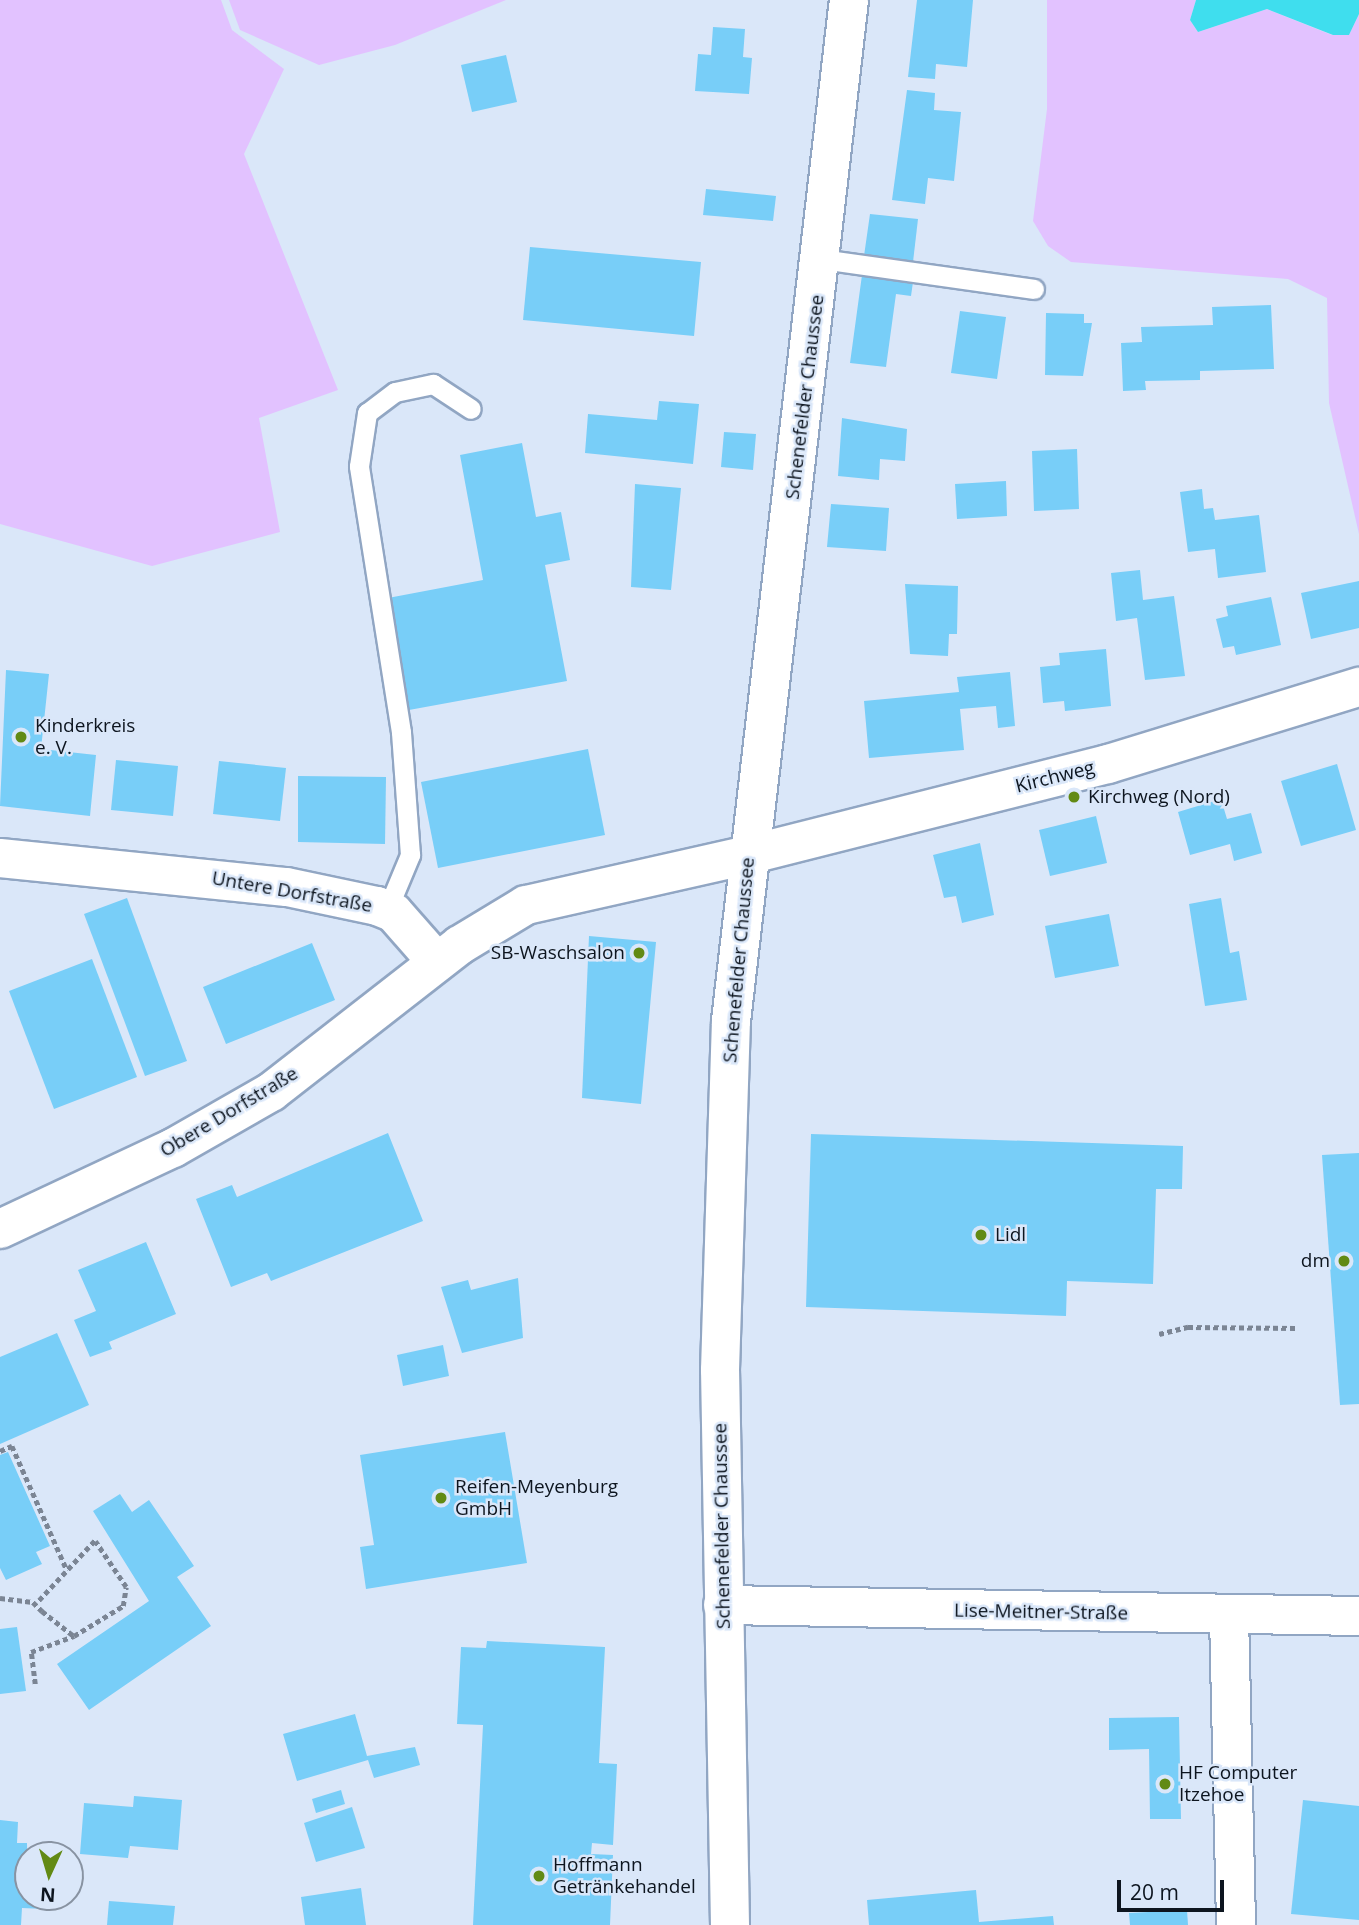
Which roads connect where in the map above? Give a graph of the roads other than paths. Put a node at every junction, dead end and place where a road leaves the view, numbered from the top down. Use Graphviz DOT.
graph roads {
  1 [pos="849,0"];
  2 [pos="821,259"];
  3 [pos="1034,289"];
  4 [pos="471,409"];
  5 [pos="1359,687"];
  6 [pos="748,855"];
  7 [pos="0,858"];
  8 [pos="387,910"];
  9 [pos="437,962"];
  10 [pos="0,1229"];
  11 [pos="723,1605"];
  12 [pos="1229,1615"];
  13 [pos="1359,1616"];
  14 [pos="730,1925"];
  15 [pos="1236,1925"];
  1 -- 2 [label="street, Schenefelder Chaussee"];
  2 -- 3 [label="lane"];
  2 -- 6 [label="street, Schenefelder Chaussee"];
  4 -- 8 [label="lane"];
  5 -- 6 [label="street, Kirchweg"];
  6 -- 9 [label="street"];
  6 -- 11 [label="street, Schenefelder Chaussee"];
  7 -- 8 [label="street, Untere Dorfstraße"];
  8 -- 9 [label="street, Untere Dorfstraße"];
  9 -- 10 [label="street, Obere Dorfstraße"];
  11 -- 12 [label="street, Lise-Meitner-Straße"];
  11 -- 14 [label="street, Schenefelder Chaussee"];
  12 -- 13 [label="street, Lise-Meitner-Straße"];
  12 -- 15 [label="street"];
}
